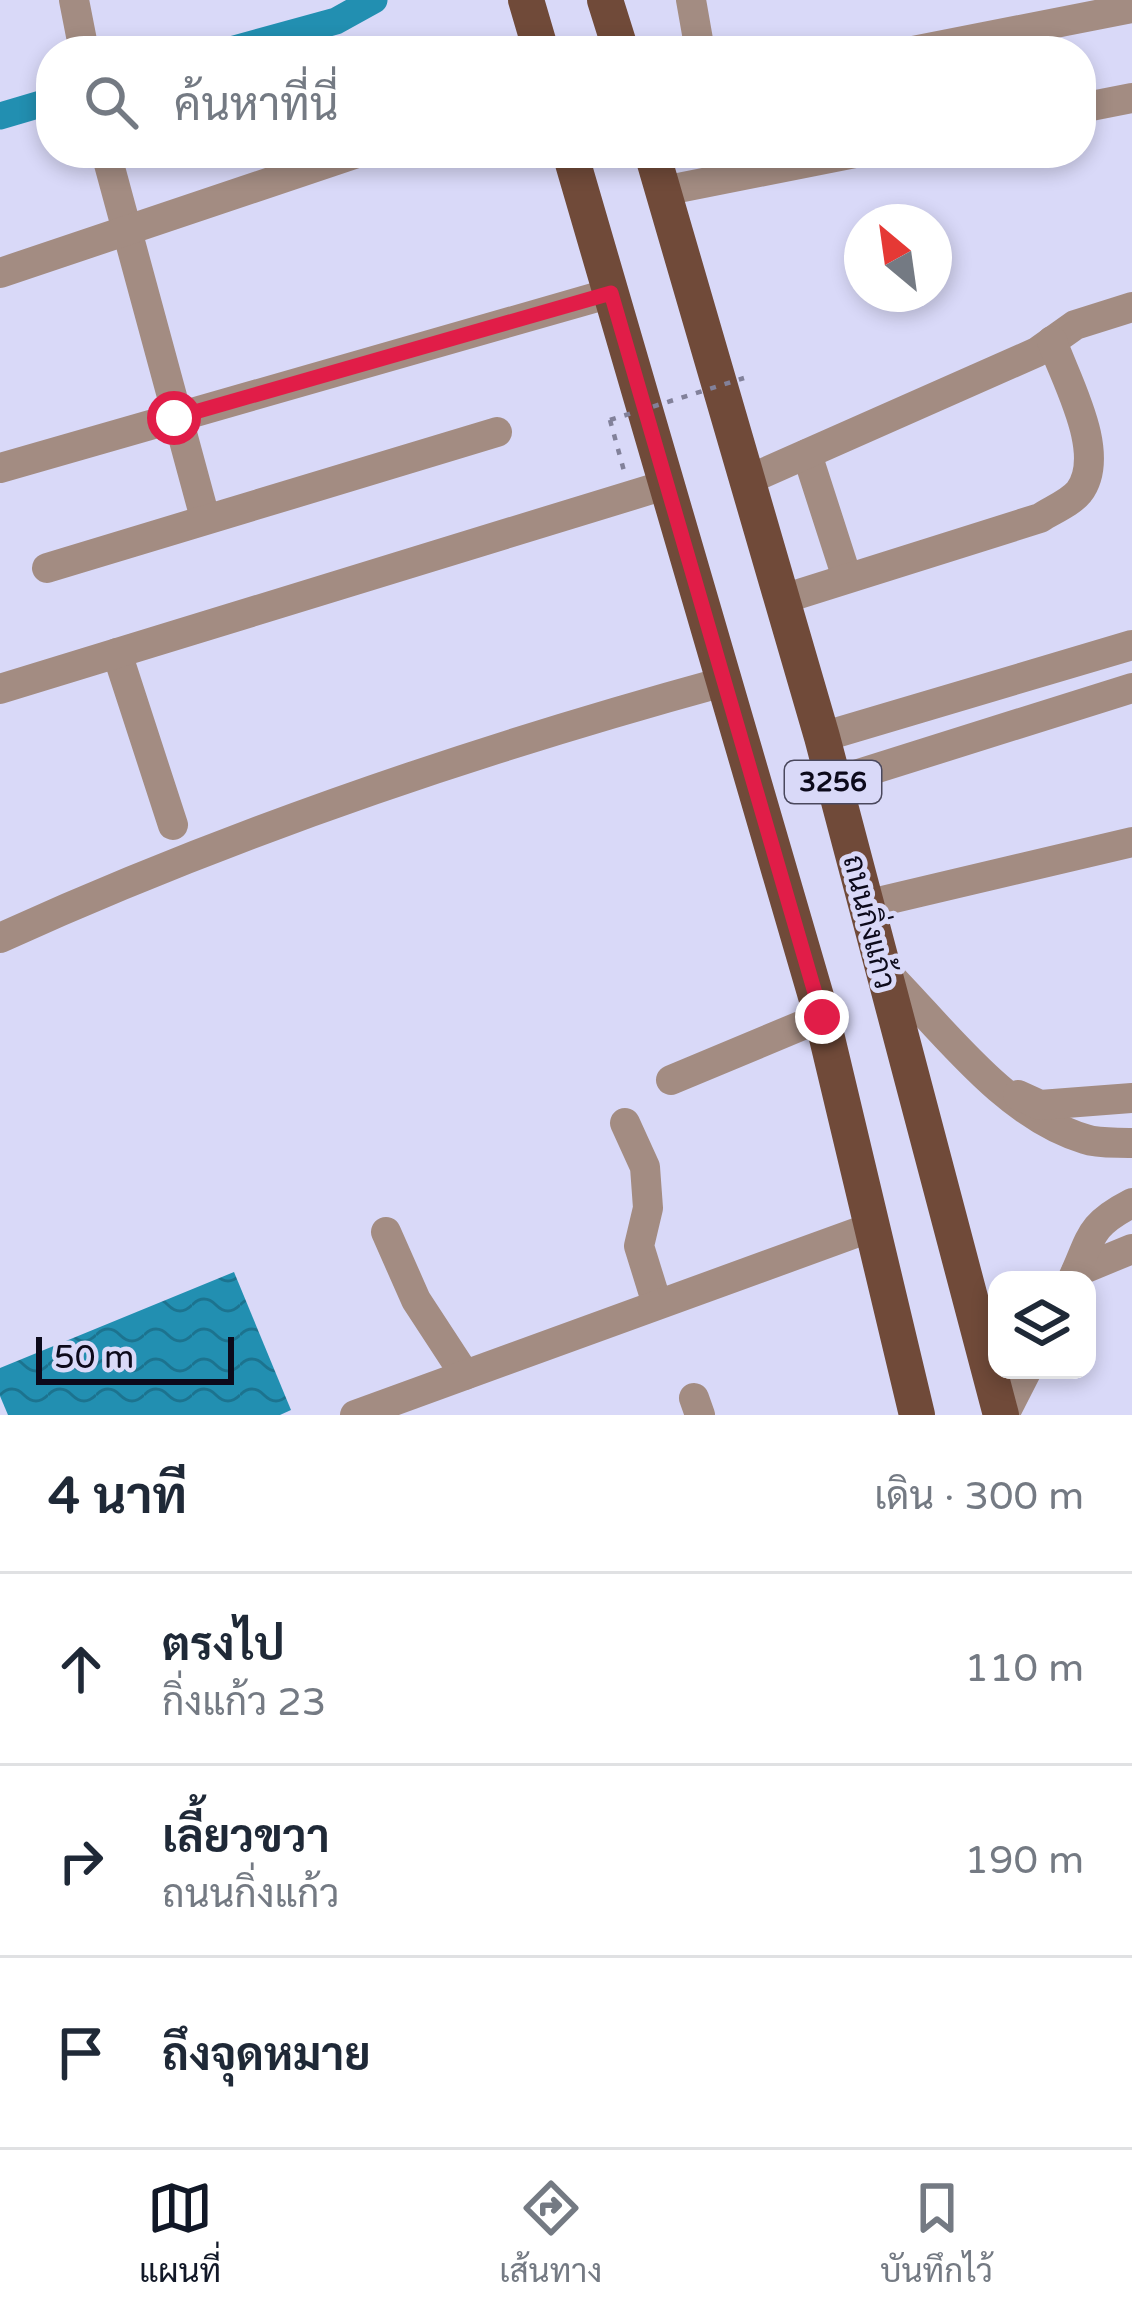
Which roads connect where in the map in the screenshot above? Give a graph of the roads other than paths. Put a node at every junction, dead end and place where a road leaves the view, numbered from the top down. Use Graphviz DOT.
graph roads {
  1 [pos="74,0"];
  2 [pos="526,0"];
  3 [pos="605,0"];
  4 [pos="691,0"];
  5 [pos="1084,8"];
  6 [pos="1132,8"];
  7 [pos="81,36"];
  8 [pos="537,36"];
  9 [pos="616,36"];
  10 [pos="697,36"];
  11 [pos="973,36"];
  12 [pos="1132,98"];
  13 [pos="1096,105"];
  14 [pos="109,168"];
  15 [pos="312,168"];
  16 [pos="574,168"];
  17 [pos="656,168"];
  18 [pos="779,168"];
  19 [pos="663,191"];
  20 [pos="123,231"];
  21 [pos="0,273"];
  22 [pos="611,293"];
  23 [pos="1132,307"];
  24 [pos="1052,341"];
  25 [pos="174,418"];
  26 [pos="497,432"];
  27 [pos="807,454"];
  28 [pos="0,468"];
  29 [pos="750,479"];
  30 [pos="665,485"];
  31 [pos="205,518"];
  32 [pos="47,568"];
  33 [pos="847,578"];
  34 [pos="783,599"];
  35 [pos="1132,645"];
  36 [pos="117,653"];
  37 [pos="724,682"];
  38 [pos="1132,688"];
  39 [pos="0,689"];
  40 [pos="822,737"];
  41 [pos="833,782"];
  42 [pos="173,825"];
  43 [pos="1132,842"];
  44 [pos="865,905"];
  45 [pos="0,938"];
  46 [pos="879,965"];
  47 [pos="822,1017"];
  48 [pos="671,1080"];
  49 [pos="1002,1088"];
  50 [pos="1132,1099"];
  51 [pos="625,1123"];
  52 [pos="1132,1143"];
  53 [pos="1132,1203"];
  54 [pos="872,1227"];
  55 [pos="386,1232"];
  56 [pos="1132,1249"];
  57 [pos="1076,1271"];
  58 [pos="1085,1271"];
  59 [pos="657,1304"];
  60 [pos="465,1375"];
  61 [pos="1022,1379"];
  62 [pos="356,1415"];
  63 [pos="917,1415"];
  64 [pos="1003,1415"];
  1 -- 7 [label="street"];
  2 -- 8 [label="main road"];
  3 -- 9 [label="main road"];
  4 -- 10 [label="street"];
  5 -- 6 [label="street"];
  5 -- 11 [label="street"];
  12 -- 13 [label="street"];
  14 -- 20 [label="street"];
  15 -- 20 [label="street"];
  16 -- 22 [label="main road, 3256"];
  17 -- 19 [label="main road, ถนนกิ่งแก้ว / 3256"];
  18 -- 19 [label="street"];
  19 -- 29 [label="main road, ถนนกิ่งแก้ว / 3256"];
  20 -- 21 [label="street"];
  20 -- 25 [label="street"];
  22 -- 25 [label="street"];
  22 -- 30 [label="main road, 3256"];
  23 -- 24 [label="street"];
  24 -- 27 [label="street"];
  24 -- 33 [label="street"];
  25 -- 28 [label="street"];
  25 -- 31 [label="street"];
  26 -- 31 [label="street"];
  27 -- 29 [label="street"];
  27 -- 33 [label="street"];
  29 -- 34 [label="main road, ถนนกิ่งแก้ว / 3256"];
  30 -- 36 [label="street"];
  30 -- 37 [label="main road, 3256"];
  31 -- 32 [label="street"];
  33 -- 34 [label="street"];
  34 -- 40 [label="main road, ถนนกิ่งแก้ว / 3256"];
  35 -- 40 [label="street"];
  36 -- 39 [label="street"];
  36 -- 42 [label="street"];
  37 -- 45 [label="street"];
  37 -- 47 [label="main road, 3256"];
  38 -- 41 [label="street"];
  40 -- 41 [label="main road, ถนนกิ่งแก้ว / 3256"];
  41 -- 44 [label="main road, ถนนกิ่งแก้ว / 3256"];
  43 -- 44 [label="street"];
  44 -- 46 [label="main road, ถนนกิ่งแก้ว / 3256"];
  46 -- 49 [label="street"];
  46 -- 64 [label="main road, ถนนกิ่งแก้ว / 3256"];
  47 -- 48 [label="street"];
  47 -- 54 [label="main road, 3256"];
  49 -- 50 [label="street"];
  49 -- 52 [label="street"];
  51 -- 59 [label="street"];
  53 -- 57 [label="street"];
  54 -- 59 [label="street"];
  54 -- 63 [label="main road, 3256"];
  55 -- 60 [label="street"];
  56 -- 58 [label="street"];
  59 -- 60 [label="street"];
  60 -- 62 [label="street"];
  61 -- 64 [label="street"];
}
